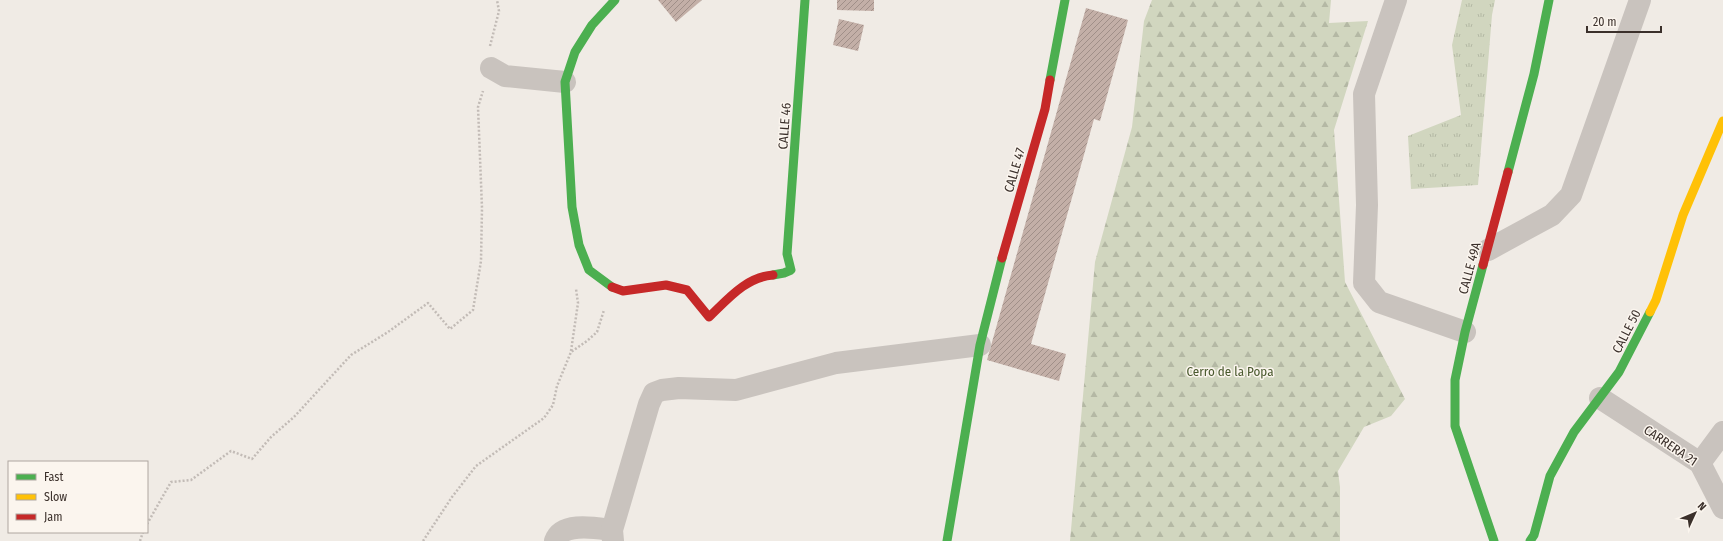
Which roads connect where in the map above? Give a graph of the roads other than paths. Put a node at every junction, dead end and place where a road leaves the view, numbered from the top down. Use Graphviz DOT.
graph roads {
  1 [pos="615,0"];
  2 [pos="805,0"];
  3 [pos="1065,0"];
  4 [pos="1396,0"];
  5 [pos="1549,0"];
  6 [pos="1640,0"];
  7 [pos="491,68"];
  8 [pos="565,82"];
  9 [pos="1723,122"];
  10 [pos="1488,250"];
  11 [pos="1465,332"];
  12 [pos="980,345"];
  13 [pos="1600,398"];
  14 [pos="1723,432"];
  15 [pos="1700,463"];
  16 [pos="1723,508"];
  17 [pos="612,536"];
  18 [pos="555,541"];
  19 [pos="946,541"];
  20 [pos="1494,541"];
  21 [pos="1530,541"];
  1 -- 8 [label="street"];
  2 -- 8 [label="street, CALLE 46"];
  3 -- 12 [label="street, CALLE 47"];
  4 -- 11 [label="street"];
  5 -- 10 [label="street, CALLE 49A"];
  6 -- 10 [label="street"];
  7 -- 8 [label="street"];
  9 -- 13 [label="street, CALLE 50"];
  10 -- 11 [label="street, CALLE 49A"];
  11 -- 20 [label="street, CALLE 49A"];
  12 -- 17 [label="street"];
  12 -- 19 [label="street, CALLE 47"];
  13 -- 15 [label="street, CARRERA 21"];
  13 -- 21 [label="street, CALLE 50"];
  14 -- 15 [label="street"];
  15 -- 16 [label="street, CARRERA 21"];
  17 -- 18 [label="street"];
}
